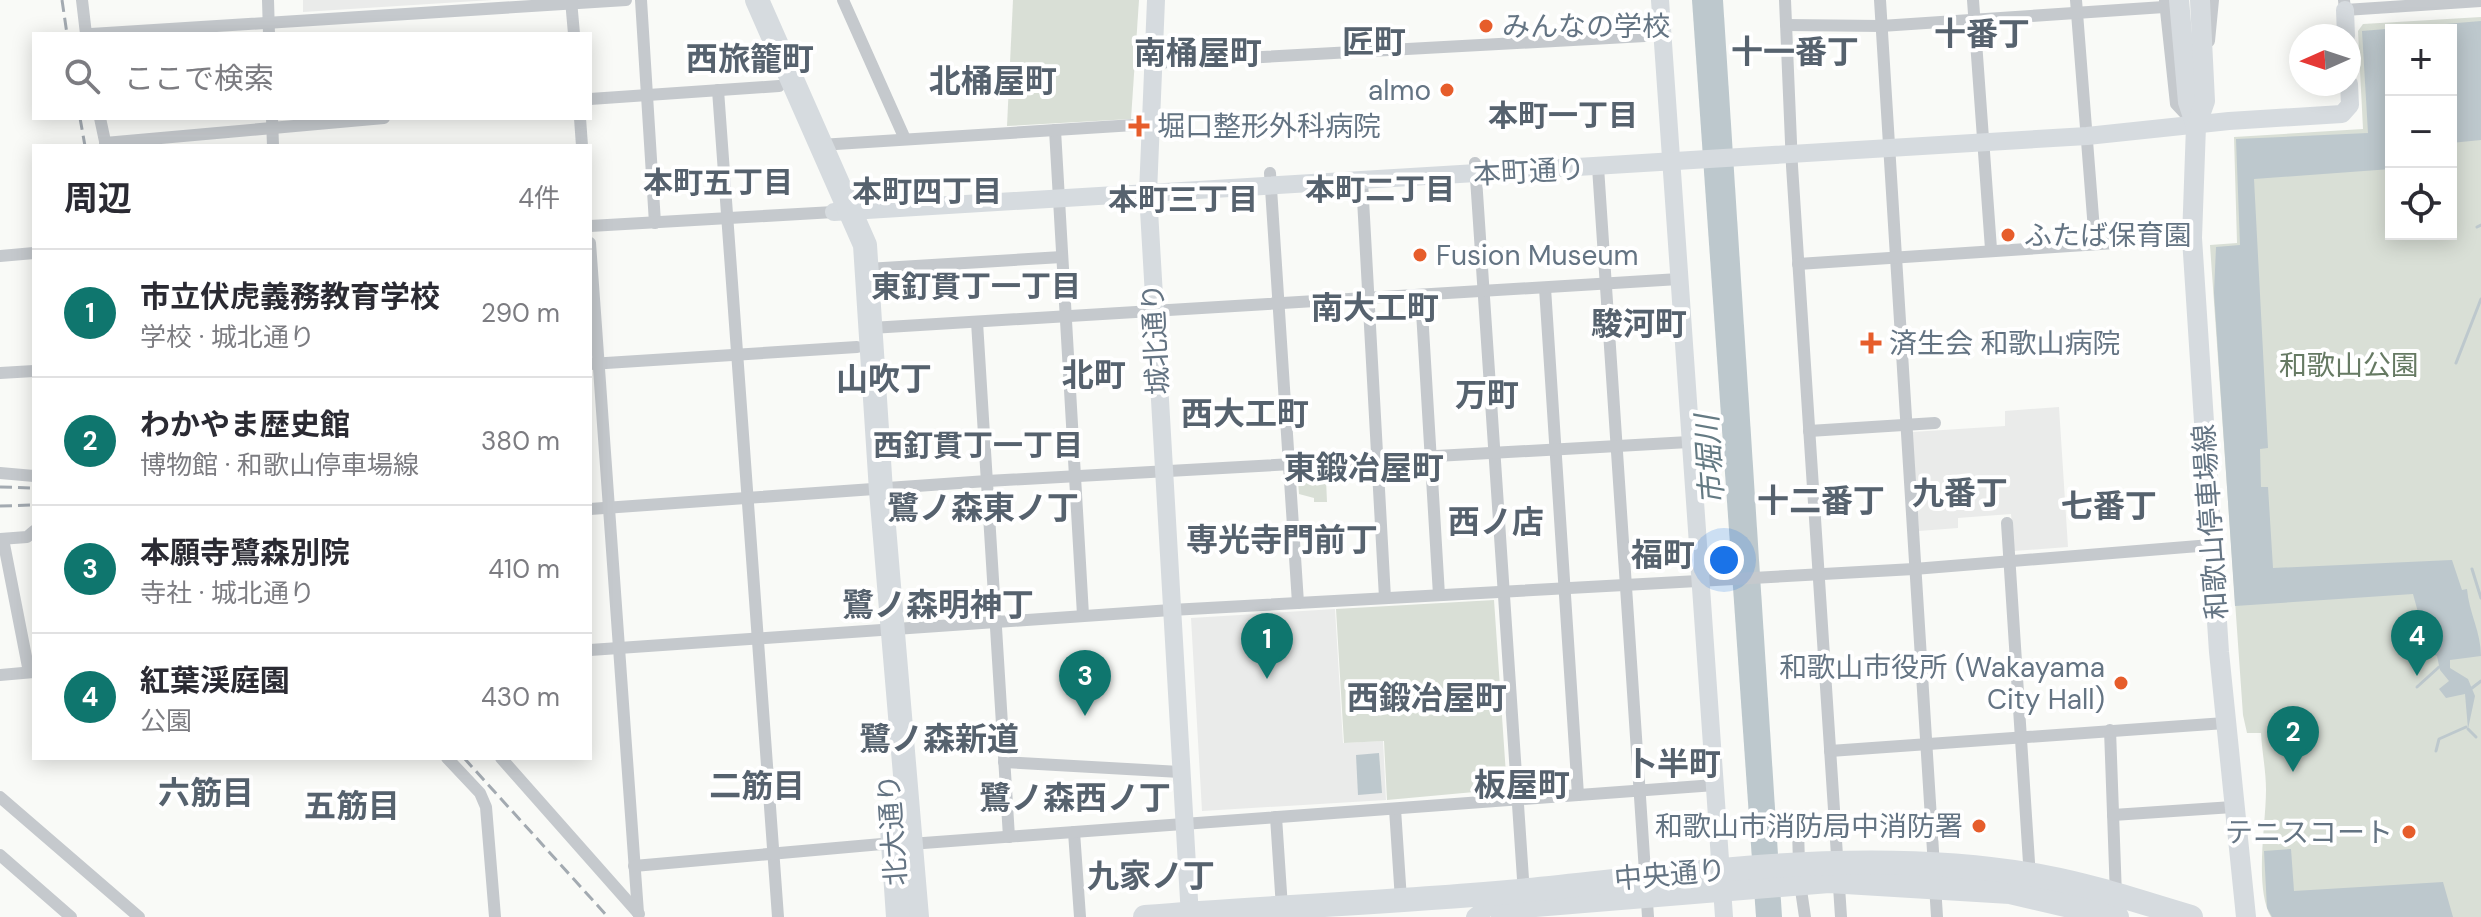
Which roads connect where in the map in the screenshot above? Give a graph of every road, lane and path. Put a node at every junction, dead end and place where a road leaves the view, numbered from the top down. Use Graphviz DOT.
graph roads {
  1 [pos="82,0"];
  2 [pos="268,0"];
  3 [pos="626,0"];
  4 [pos="641,0"];
  5 [pos="741,0"];
  6 [pos="757,0"];
  7 [pos="843,0"];
  8 [pos="1156,0"];
  9 [pos="1660,0"];
  10 [pos="1785,0"];
  11 [pos="1880,0"];
  12 [pos="1973,0"];
  13 [pos="2200,0"];
  14 [pos="2213,0"];
  15 [pos="2481,1"];
  16 [pos="571,2"];
  17 [pos="2172,3"];
  18 [pos="2344,5"];
  19 [pos="2076,6"];
  20 [pos="1974,20"];
  21 [pos="1786,25"];
  22 [pos="1881,26"];
  23 [pos="268,28"];
  24 [pos="88,32"];
  25 [pos="148,32"];
  26 [pos="574,32"];
  27 [pos="1663,35"];
  28 [pos="1153,63"];
  29 [pos="2205,74"];
  30 [pos="779,86"];
  31 [pos="718,90"];
  32 [pos="647,94"];
  33 [pos="2350,96"];
  34 [pos="592,99"];
  35 [pos="100,120"];
  36 [pos="339,120"];
  37 [pos="580,120"];
  38 [pos="272,123"];
  39 [pos="1150,124"];
  40 [pos="2196,126"];
  41 [pos="1055,130"];
  42 [pos="2087,136"];
  43 [pos="905,139"];
  44 [pos="1984,142"];
  45 [pos="106,144"];
  46 [pos="114,144"];
  47 [pos="273,144"];
  48 [pos="582,144"];
  49 [pos="820,145"];
  50 [pos="1888,150"];
  51 [pos="1792,154"];
  52 [pos="1671,163"];
  53 [pos="1598,167"];
  54 [pos="1476,169"];
  55 [pos="1271,179"];
  56 [pos="1362,181"];
  57 [pos="1148,193"];
  58 [pos="1059,199"];
  59 [pos="842,212"];
  60 [pos="728,219"];
  61 [pos="655,223"];
  62 [pos="592,226"];
  63 [pos="2192,238"];
  64 [pos="2095,243"];
  65 [pos="1991,249"];
  66 [pos="32,253"];
  67 [pos="0,256"];
  68 [pos="1062,257"];
  69 [pos="1895,258"];
  70 [pos="1798,264"];
  71 [pos="867,269"];
  72 [pos="1679,279"];
  73 [pos="1606,284"];
  74 [pos="1545,288"];
  75 [pos="592,291"];
  76 [pos="1486,291"];
  77 [pos="1421,295"];
  78 [pos="1368,299"];
  79 [pos="1280,303"];
  80 [pos="1153,311"];
  81 [pos="1066,317"];
  82 [pos="977,322"];
  83 [pos="864,338"];
  84 [pos="737,356"];
  85 [pos="595,364"];
  86 [pos="32,371"];
  87 [pos="0,373"];
  88 [pos="1935,423"];
  89 [pos="1906,425"];
  90 [pos="1809,431"];
  91 [pos="1689,442"];
  92 [pos="1617,447"];
  93 [pos="1556,451"];
  94 [pos="1497,453"];
  95 [pos="1432,459"];
  96 [pos="1377,462"];
  97 [pos="1290,467"];
  98 [pos="0,473"];
  99 [pos="1163,474"];
  100 [pos="32,476"];
  101 [pos="1075,479"];
  102 [pos="987,481"];
  103 [pos="874,491"];
  104 [pos="748,500"];
  105 [pos="609,508"];
  106 [pos="592,509"];
  107 [pos="2007,523"];
  108 [pos="32,530"];
  109 [pos="1,537"];
  110 [pos="2211,545"];
  111 [pos="2009,561"];
  112 [pos="1914,569"];
  113 [pos="1818,575"];
  114 [pos="1700,581"];
  115 [pos="1625,584"];
  116 [pos="1565,586"];
  117 [pos="1505,591"];
  118 [pos="1439,595"];
  119 [pos="1385,598"];
  120 [pos="1298,603"];
  121 [pos="1171,610"];
  122 [pos="1083,615"];
  123 [pos="996,621"];
  124 [pos="885,629"];
  125 [pos="755,638"];
  126 [pos="619,648"];
  127 [pos="592,650"];
  128 [pos="31,672"];
  129 [pos="0,675"];
  130 [pos="2225,723"];
  131 [pos="2110,730"];
  132 [pos="2022,737"];
  133 [pos="1926,742"];
  134 [pos="1830,751"];
  135 [pos="449,760"];
  136 [pos="503,760"];
  137 [pos="1004,762"];
  138 [pos="1180,772"];
  139 [pos="1715,785"];
  140 [pos="1639,791"];
  141 [pos="1578,795"];
  142 [pos="0,797"];
  143 [pos="1518,799"];
  144 [pos="2233,807"];
  145 [pos="1395,809"];
  146 [pos="2113,815"];
  147 [pos="1276,817"];
  148 [pos="1183,824"];
  149 [pos="1835,825"];
  150 [pos="1074,832"];
  151 [pos="1009,837"];
  152 [pos="902,843"];
  153 [pos="0,855"];
  154 [pos="774,855"];
  155 [pos="634,866"];
  156 [pos="1839,872"];
  157 [pos="1794,874"];
  158 [pos="1935,876"];
  159 [pos="1730,878"];
  160 [pos="2031,894"];
  161 [pos="1647,896"];
  162 [pos="2116,906"];
  163 [pos="1507,907"];
  164 [pos="1282,908"];
  165 [pos="1403,909"];
  166 [pos="640,915"];
  167 [pos="1190,915"];
  168 [pos="71,917"];
  169 [pos="139,917"];
  170 [pos="495,917"];
  171 [pos="778,917"];
  172 [pos="898,917"];
  173 [pos="917,917"];
  174 [pos="1080,917"];
  175 [pos="1145,917"];
  176 [pos="1724,917"];
  177 [pos="1805,917"];
  178 [pos="1830,917"];
  179 [pos="1841,917"];
  180 [pos="1937,917"];
  181 [pos="2191,917"];
  182 [pos="2246,917"];
  1 -- 24 [label="street"];
  2 -- 23 [label="street"];
  3 -- 16 [label="street"];
  4 -- 32 [label="street"];
  5 -- 30 [label="highway, 北大通り"];
  6 -- 49 [label="highway, 北大通り"];
  7 -- 43 [label="street"];
  8 -- 28 [label="street, 城北通り"];
  9 -- 27 [label="street"];
  10 -- 21 [label="street"];
  11 -- 22 [label="street"];
  12 -- 20 [label="street"];
  13 -- 29 [label="main road, 和歌山停車場線"];
  14 -- 29 [label="street"];
  15 -- 18 [label="street"];
  16 -- 23 [label="street"];
  16 -- 26 [label="street"];
  17 -- 19 [label="street"];
  17 -- 40 [label="main road, 和歌山停車場線"];
  19 -- 20 [label="street"];
  19 -- 42 [label="street"];
  20 -- 22 [label="street"];
  20 -- 44 [label="street"];
  21 -- 22 [label="street"];
  21 -- 51 [label="street"];
  22 -- 50 [label="street"];
  23 -- 25 [label="street"];
  27 -- 28 [label="street"];
  27 -- 52 [label="street"];
  28 -- 39 [label="street, 城北通り"];
  29 -- 40 [label="main road, 和歌山停車場線"];
  30 -- 31 [label="street"];
  30 -- 59 [label="highway, 北大通り"];
  31 -- 32 [label="street"];
  31 -- 60 [label="street"];
  32 -- 34 [label="street"];
  32 -- 61 [label="street"];
  33 -- 40 [label="street"];
  35 -- 45 [label="street"];
  36 -- 38 [label="street"];
  37 -- 48 [label="street"];
  38 -- 46 [label="street"];
  38 -- 47 [label="street"];
  39 -- 41 [label="street"];
  39 -- 57 [label="street, 城北通り"];
  40 -- 42 [label="street"];
  40 -- 63 [label="main road, 和歌山停車場線"];
  41 -- 43 [label="street"];
  41 -- 58 [label="street"];
  42 -- 44 [label="street"];
  42 -- 64 [label="street"];
  43 -- 49 [label="street"];
  44 -- 50 [label="street"];
  44 -- 65 [label="street"];
  49 -- 59 [label="highway, 北大通り"];
  50 -- 51 [label="street"];
  50 -- 69 [label="street"];
  51 -- 52 [label="street, 本町通り"];
  51 -- 70 [label="street"];
  52 -- 53 [label="street, 本町通り"];
  52 -- 72 [label="street"];
  53 -- 54 [label="street, 本町通り"];
  53 -- 73 [label="street"];
  54 -- 56 [label="street, 本町通り"];
  54 -- 76 [label="street"];
  55 -- 56 [label="street, 本町通り"];
  55 -- 57 [label="street, 本町通り"];
  55 -- 79 [label="street"];
  56 -- 78 [label="street"];
  57 -- 58 [label="street, 本町通り"];
  57 -- 80 [label="street, 城北通り"];
  58 -- 59 [label="street, 本町通り"];
  58 -- 68 [label="street"];
  59 -- 60 [label="street, 本町通り"];
  59 -- 71 [label="highway, 北大通り"];
  59 -- 83 [label="highway, 北大通り"];
  60 -- 61 [label="street, 本町通り"];
  60 -- 84 [label="street"];
  61 -- 62 [label="street, 本町通り"];
  63 -- 64 [label="street"];
  63 -- 110 [label="main road, 和歌山停車場線"];
  64 -- 65 [label="street"];
  65 -- 69 [label="street"];
  66 -- 67 [label="street"];
  68 -- 71 [label="street"];
  68 -- 81 [label="street"];
  69 -- 70 [label="street"];
  69 -- 89 [label="street"];
  70 -- 90 [label="street"];
  71 -- 83 [label="highway, 北大通り"];
  72 -- 73 [label="street"];
  72 -- 91 [label="street"];
  73 -- 74 [label="street"];
  73 -- 92 [label="street"];
  74 -- 76 [label="street"];
  74 -- 93 [label="street"];
  75 -- 85 [label="street"];
  76 -- 77 [label="street"];
  76 -- 94 [label="street"];
  77 -- 78 [label="street"];
  77 -- 95 [label="street"];
  78 -- 79 [label="street"];
  78 -- 96 [label="street"];
  79 -- 80 [label="street"];
  79 -- 97 [label="street"];
  80 -- 81 [label="street"];
  80 -- 99 [label="street, 城北通り"];
  81 -- 82 [label="street"];
  81 -- 101 [label="street"];
  82 -- 83 [label="street"];
  82 -- 102 [label="street"];
  83 -- 84 [label="street"];
  83 -- 103 [label="highway, 北大通り"];
  84 -- 85 [label="street"];
  84 -- 104 [label="street"];
  85 -- 105 [label="street"];
  86 -- 87 [label="street"];
  88 -- 89 [label="street"];
  89 -- 90 [label="street"];
  89 -- 112 [label="street"];
  90 -- 113 [label="street"];
  91 -- 92 [label="street"];
  91 -- 114 [label="street"];
  92 -- 93 [label="street"];
  92 -- 115 [label="street"];
  93 -- 94 [label="street"];
  93 -- 116 [label="street"];
  94 -- 95 [label="street"];
  94 -- 117 [label="street"];
  95 -- 96 [label="street"];
  95 -- 118 [label="street"];
  96 -- 97 [label="street"];
  96 -- 119 [label="street"];
  97 -- 99 [label="street"];
  97 -- 120 [label="street"];
  98 -- 100 [label="street"];
  99 -- 101 [label="street"];
  99 -- 121 [label="street, 城北通り"];
  101 -- 102 [label="street"];
  101 -- 122 [label="street"];
  102 -- 103 [label="street"];
  102 -- 123 [label="street"];
  103 -- 104 [label="street"];
  103 -- 124 [label="highway, 北大通り"];
  104 -- 105 [label="street"];
  104 -- 125 [label="street"];
  105 -- 106 [label="street"];
  105 -- 126 [label="street"];
  107 -- 111 [label="street"];
  108 -- 109 [label="street"];
  109 -- 128 [label="street"];
  110 -- 111 [label="street"];
  110 -- 130 [label="main road, 和歌山停車場線"];
  111 -- 112 [label="street"];
  111 -- 132 [label="street"];
  112 -- 113 [label="street"];
  112 -- 133 [label="street"];
  113 -- 114 [label="street"];
  113 -- 134 [label="street"];
  114 -- 115 [label="street"];
  114 -- 139 [label="street"];
  115 -- 116 [label="street"];
  115 -- 140 [label="street"];
  116 -- 117 [label="street"];
  116 -- 141 [label="street"];
  117 -- 118 [label="street"];
  117 -- 143 [label="street"];
  118 -- 119 [label="street"];
  119 -- 120 [label="street"];
  120 -- 121 [label="street"];
  121 -- 122 [label="street"];
  121 -- 138 [label="street, 城北通り"];
  122 -- 123 [label="street"];
  123 -- 124 [label="street"];
  123 -- 137 [label="street"];
  124 -- 125 [label="street"];
  124 -- 152 [label="highway, 北大通り"];
  125 -- 126 [label="street"];
  125 -- 154 [label="street"];
  126 -- 127 [label="street"];
  126 -- 155 [label="street"];
  128 -- 129 [label="street"];
  130 -- 131 [label="street"];
  130 -- 144 [label="main road, 和歌山停車場線"];
  131 -- 132 [label="street"];
  131 -- 146 [label="street"];
  132 -- 133 [label="street"];
  132 -- 160 [label="street"];
  133 -- 134 [label="street"];
  133 -- 158 [label="street"];
  134 -- 149 [label="street"];
  135 -- 170 [label="street"];
  136 -- 166 [label="street"];
  137 -- 138 [label="street"];
  137 -- 151 [label="street"];
  138 -- 148 [label="street, 城北通り"];
  139 -- 140 [label="street"];
  139 -- 159 [label="street"];
  140 -- 141 [label="street"];
  140 -- 161 [label="street"];
  141 -- 143 [label="street"];
  142 -- 169 [label="street"];
  143 -- 145 [label="street"];
  143 -- 163 [label="street"];
  144 -- 146 [label="street"];
  144 -- 182 [label="main road, 和歌山停車場線"];
  145 -- 147 [label="street"];
  145 -- 165 [label="street"];
  146 -- 162 [label="street"];
  147 -- 148 [label="street"];
  147 -- 164 [label="street"];
  148 -- 150 [label="street"];
  148 -- 167 [label="street, 城北通り"];
  149 -- 156 [label="street"];
  149 -- 157 [label="street"];
  150 -- 151 [label="street"];
  150 -- 174 [label="street"];
  151 -- 152 [label="street"];
  152 -- 154 [label="street"];
  152 -- 172 [label="highway, 北大通り"];
  152 -- 173 [label="highway, 北大通り"];
  153 -- 168 [label="street"];
  154 -- 155 [label="street"];
  154 -- 171 [label="street"];
  155 -- 166 [label="street"];
  156 -- 157 [label="highway, 中央通り"];
  156 -- 158 [label="highway, 中央通り"];
  156 -- 179 [label="street"];
  157 -- 159 [label="highway, 中央通り"];
  157 -- 177 [label="street"];
  158 -- 160 [label="highway, 中央通り"];
  158 -- 180 [label="street"];
  159 -- 161 [label="highway, 中央通り"];
  159 -- 176 [label="street"];
  160 -- 162 [label="highway, 中央通り"];
  161 -- 163 [label="highway, 中央通り"];
  162 -- 181 [label="highway, 中央通り"];
  163 -- 165 [label="highway, 中央通り"];
  164 -- 165 [label="highway, 中央通り"];
  164 -- 167 [label="highway, 中央通り"];
  167 -- 175 [label="highway, 中央通り"];
  178 -- 179 [label="street"];
}
